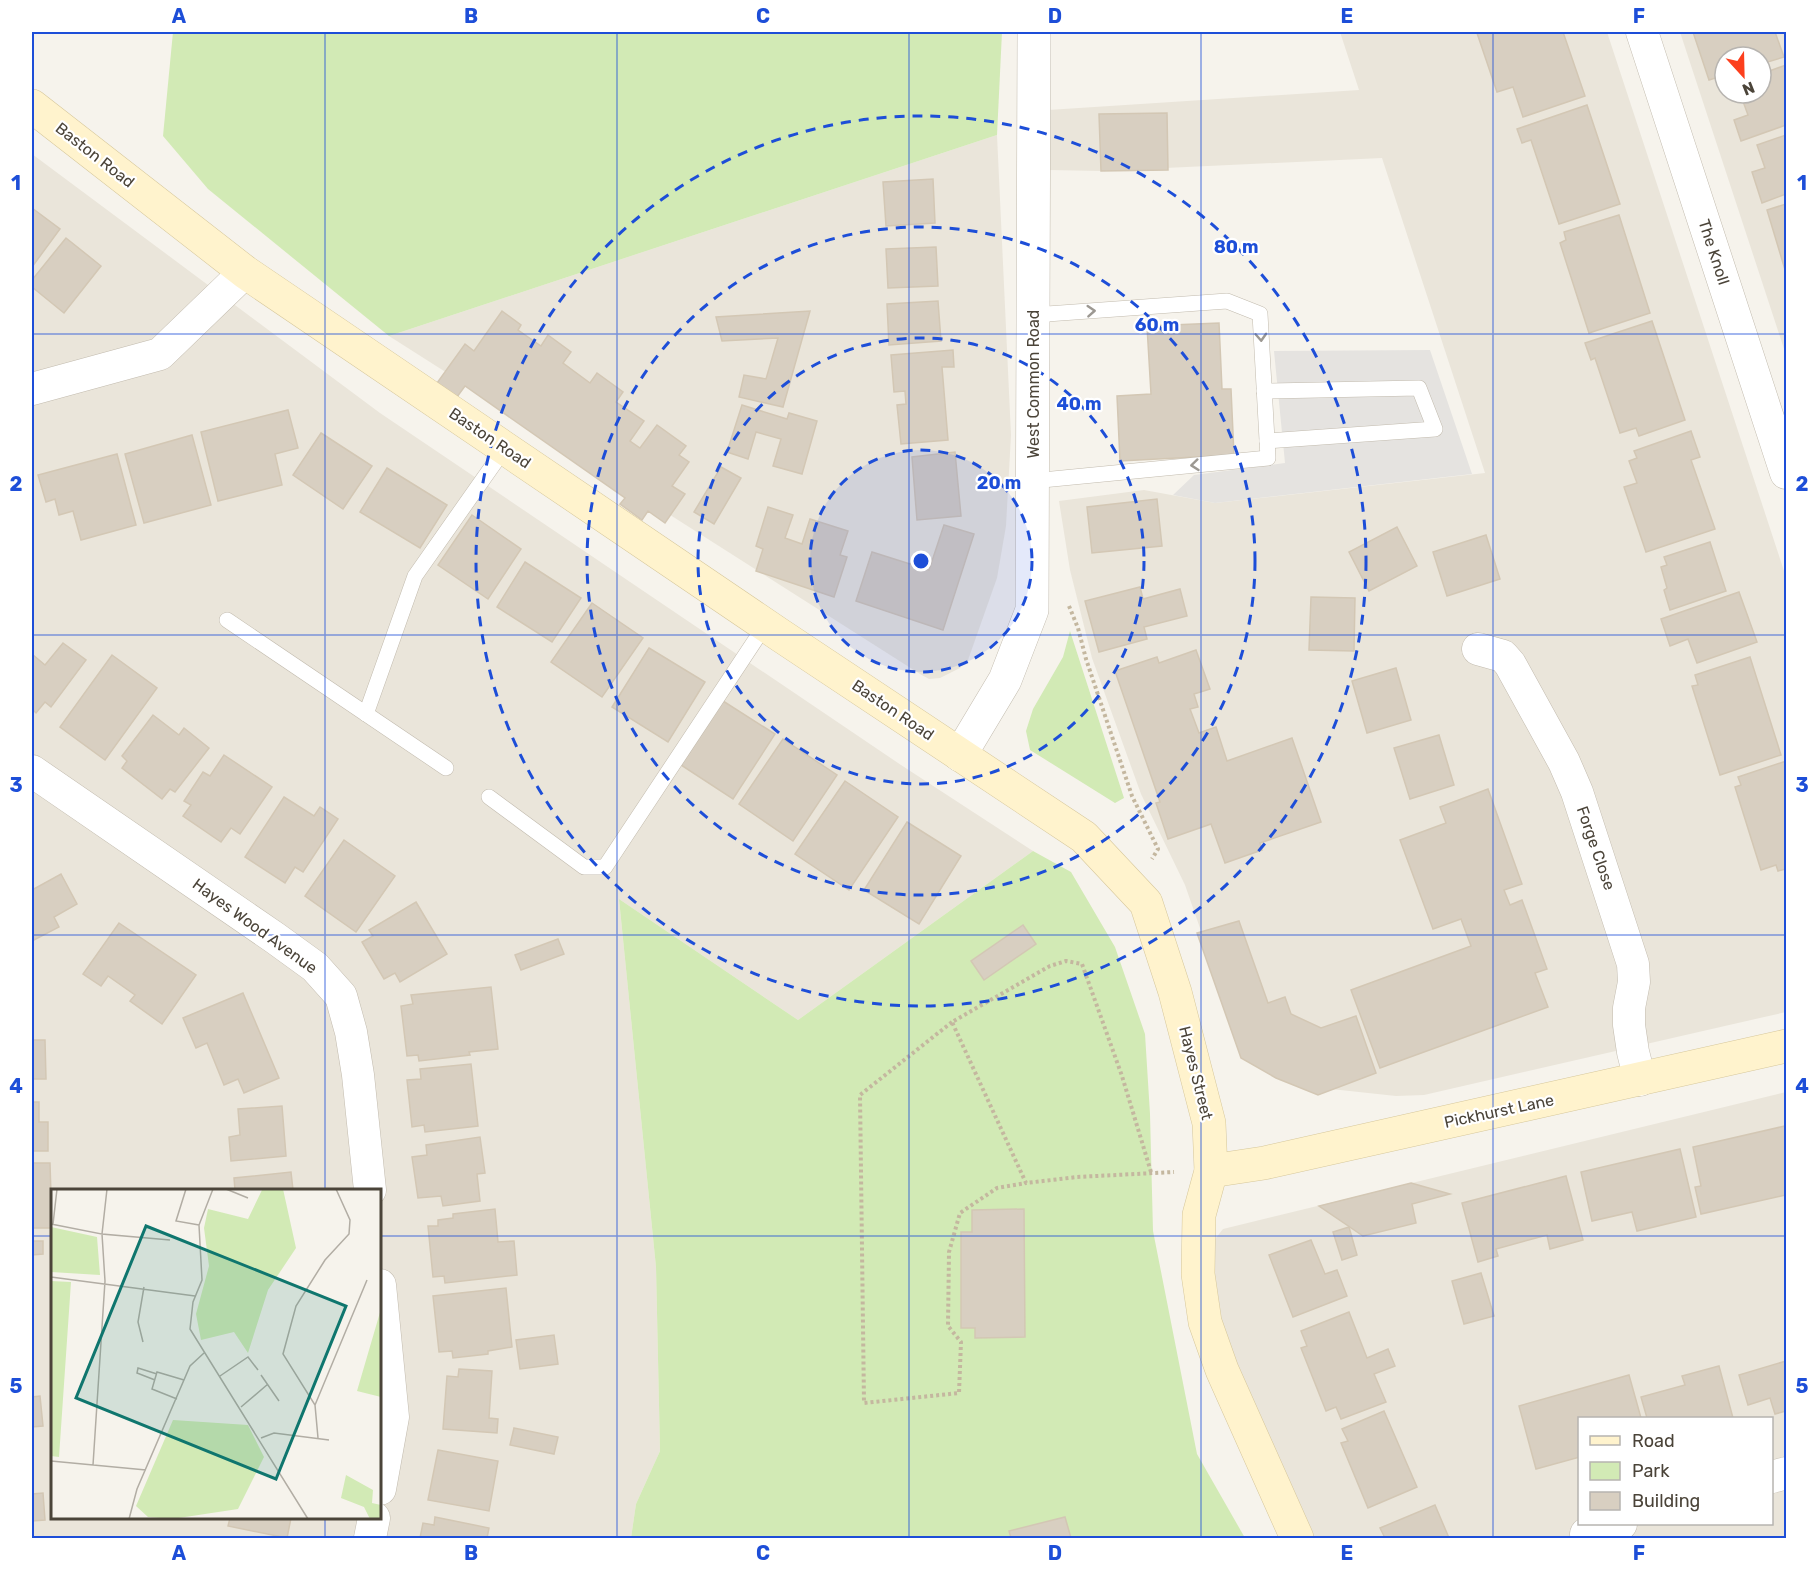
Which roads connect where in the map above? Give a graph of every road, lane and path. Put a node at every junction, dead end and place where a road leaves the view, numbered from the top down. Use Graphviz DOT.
graph roads {
  1 [pos="1034,32"];
  2 [pos="1642,32"];
  3 [pos="32,106"];
  4 [pos="246,272"];
  5 [pos="1033,315"];
  6 [pos="32,389"];
  7 [pos="1264,392"];
  8 [pos="1267,441"];
  9 [pos="505,448"];
  10 [pos="1786,473"];
  11 [pos="1032,481"];
  12 [pos="1032,569"];
  13 [pos="226,620"];
  14 [pos="766,624"];
  15 [pos="1478,649"];
  16 [pos="366,714"];
  17 [pos="960,755"];
  18 [pos="446,768"];
  19 [pos="32,771"];
  20 [pos="489,797"];
  21 [pos="1134,891"];
  22 [pos="952,1022"];
  23 [pos="1786,1046"];
  24 [pos="1640,1080"];
  25 [pos="1211,1171"];
  26 [pos="1151,1172"];
  27 [pos="1026,1183"];
  28 [pos="370,1189"];
  29 [pos="381,1295"];
  30 [pos="381,1483"];
  31 [pos="374,1519"];
  32 [pos="1618,1525"];
  33 [pos="1586,1534"];
  34 [pos="370,1539"];
  35 [pos="1297,1539"];
  1 -- 5 [label="street, West Common Road"];
  2 -- 10 [label="street, The Knoll"];
  3 -- 4 [label="main road, Baston Road"];
  4 -- 6 [label="street"];
  4 -- 9 [label="main road, Baston Road"];
  5 -- 7 [label="lane, one-way"];
  5 -- 11 [label="street, West Common Road"];
  7 -- 8 [label="lane"];
  7 -- 8 [label="lane"];
  8 -- 11 [label="lane, one-way"];
  9 -- 14 [label="main road, Baston Road"];
  9 -- 16 [label="lane"];
  11 -- 12 [label="street, West Common Road"];
  12 -- 17 [label="street, West Common Road"];
  12 -- 21 [label="path"];
  13 -- 16 [label="lane"];
  14 -- 17 [label="main road, Baston Road"];
  14 -- 20 [label="lane"];
  15 -- 24 [label="street, Forge Close"];
  16 -- 18 [label="lane"];
  17 -- 21 [label="main road, Hayes Street"];
  19 -- 28 [label="street, Hayes Wood Avenue"];
  21 -- 25 [label="main road, Hayes Street"];
  22 -- 26 [label="path"];
  22 -- 27 [label="path"];
  22 -- 27 [label="path"];
  23 -- 24 [label="main road, Pickhurst Lane"];
  24 -- 25 [label="main road, Pickhurst Lane"];
  25 -- 26 [label="path"];
  25 -- 35 [label="main road, Hayes Street"];
  26 -- 27 [label="path"];
  29 -- 30 [label="street"];
  31 -- 34 [label="street"];
  32 -- 33 [label="street"];
}
